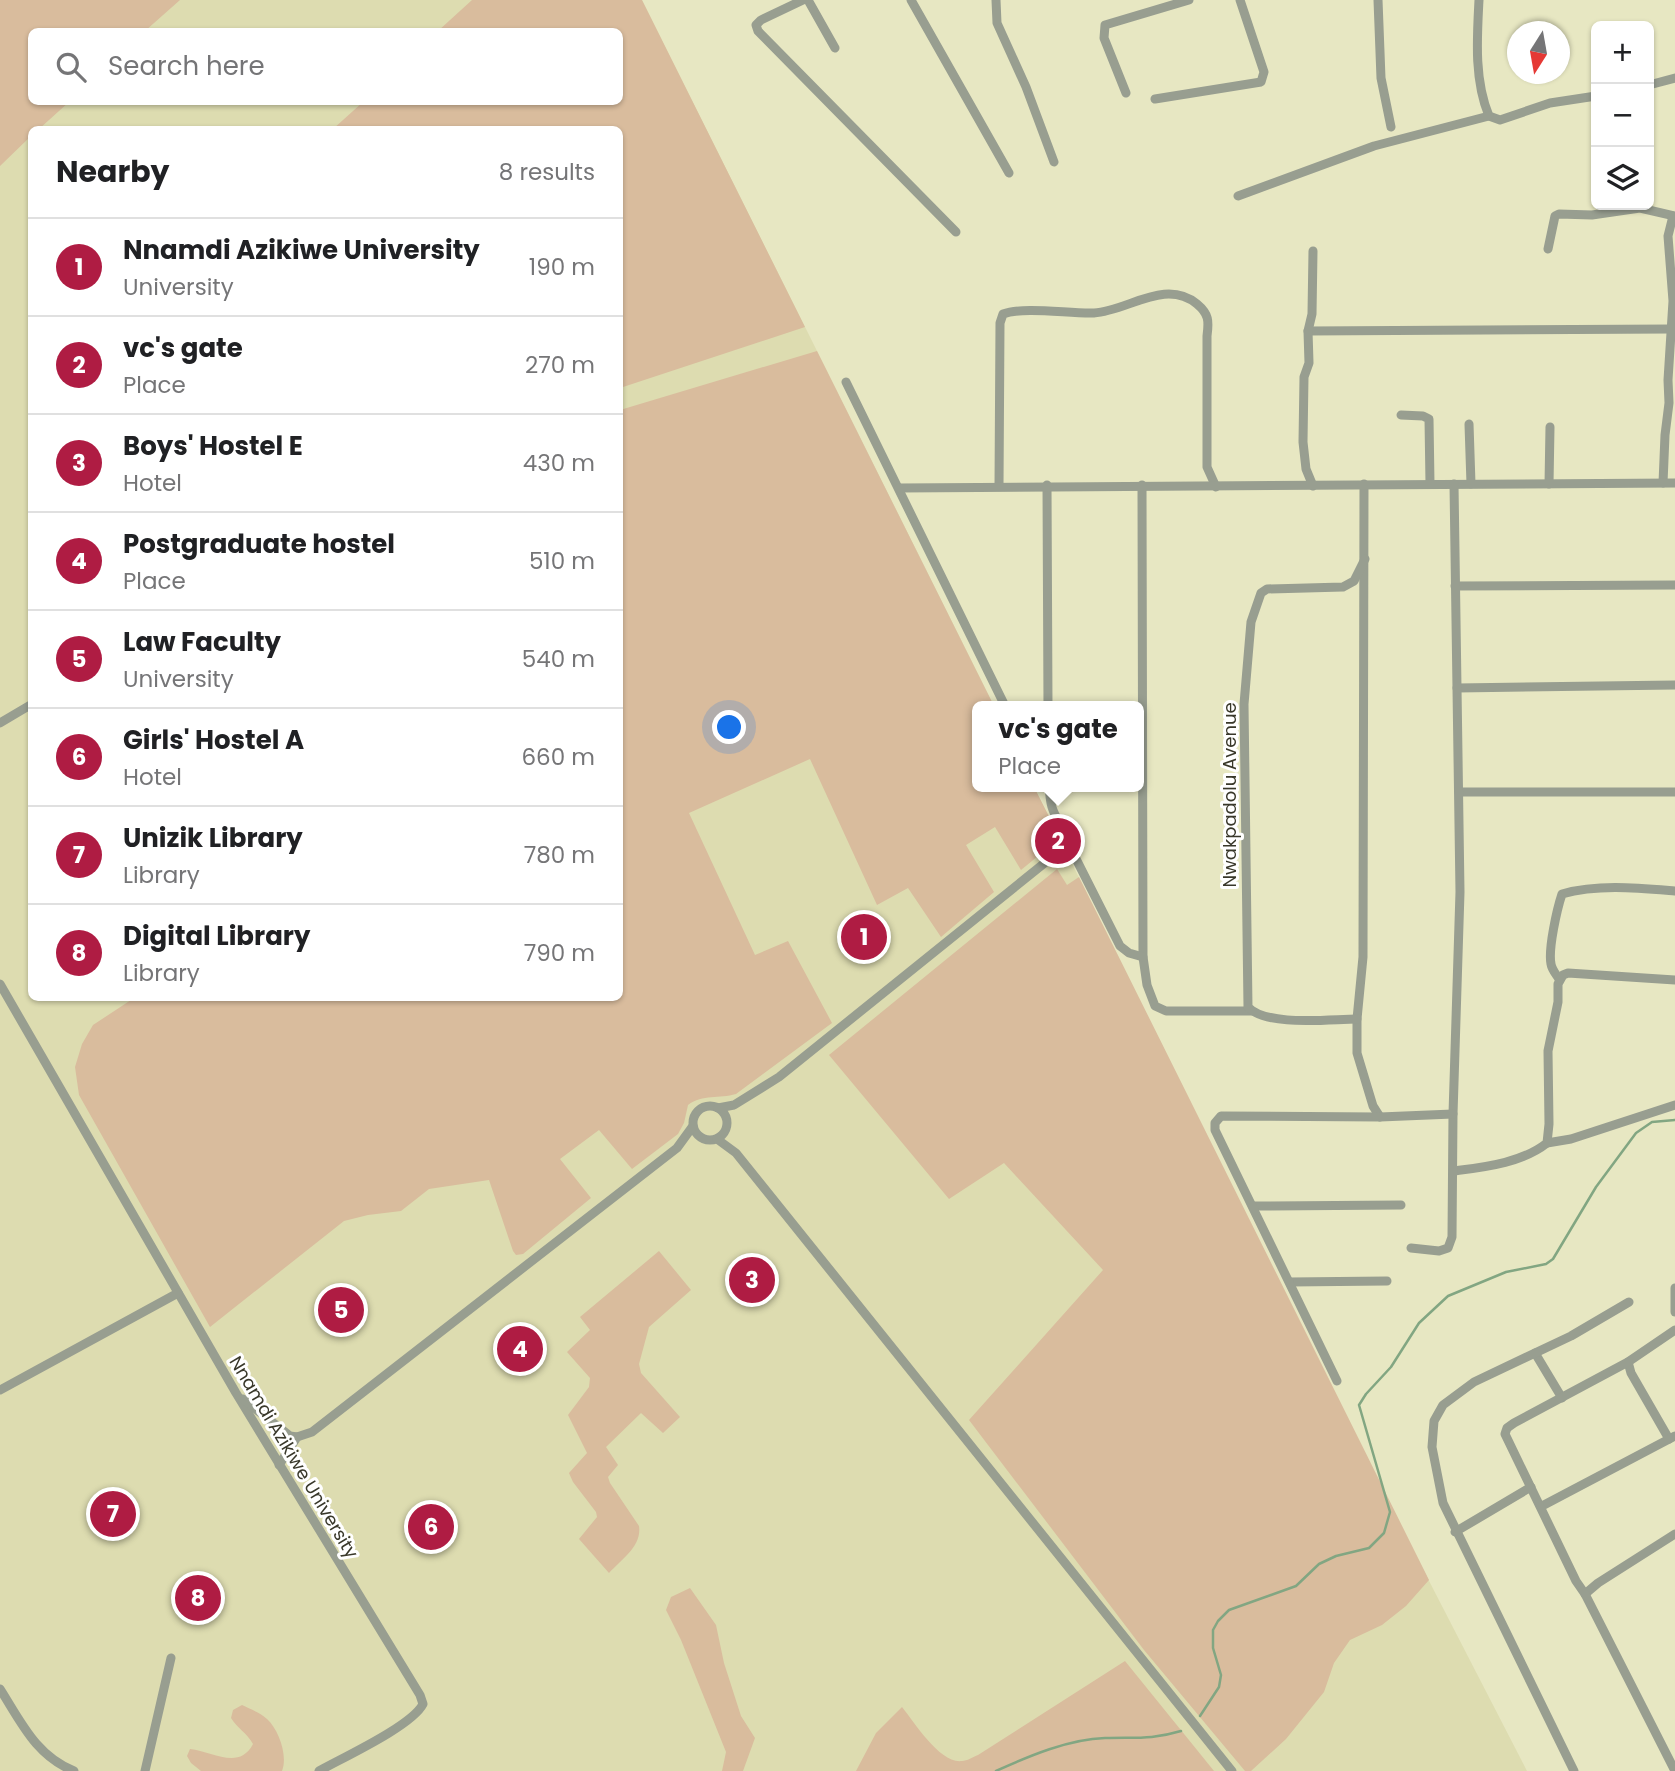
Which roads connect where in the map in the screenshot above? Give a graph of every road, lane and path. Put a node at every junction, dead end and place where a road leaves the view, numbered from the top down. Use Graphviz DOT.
graph roads {
  1 [pos="805,0"];
  2 [pos="911,0"];
  3 [pos="996,0"];
  4 [pos="1189,0"];
  5 [pos="1240,0"];
  6 [pos="1378,0"];
  7 [pos="1479,0"];
  8 [pos="835,48"];
  9 [pos="1675,78"];
  10 [pos="1653,84"];
  11 [pos="1126,93"];
  12 [pos="1591,97"];
  13 [pos="1155,99"];
  14 [pos="1489,116"];
  15 [pos="1391,127"];
  16 [pos="1054,162"];
  17 [pos="1009,173"];
  18 [pos="1238,196"];
  19 [pos="1674,216"];
  20 [pos="956,232"];
  21 [pos="1548,249"];
  22 [pos="1313,251"];
  23 [pos="1672,329"];
  24 [pos="1308,331"];
  25 [pos="846,382"];
  26 [pos="1401,415"];
  27 [pos="1469,424"];
  28 [pos="1550,427"];
  29 [pos="1663,483"];
  30 [pos="1675,483"];
  31 [pos="1364,484"];
  32 [pos="1430,484"];
  33 [pos="1454,484"];
  34 [pos="1471,484"];
  35 [pos="1549,484"];
  36 [pos="1046,485"];
  37 [pos="1142,485"];
  38 [pos="999,486"];
  39 [pos="1313,486"];
  40 [pos="1216,487"];
  41 [pos="899,488"];
  42 [pos="1365,559"];
  43 [pos="1675,585"];
  44 [pos="1455,586"];
  45 [pos="1675,685"];
  46 [pos="1457,688"];
  47 [pos="1003,701"];
  48 [pos="1048,701"];
  49 [pos="1142,701"];
  50 [pos="28,706"];
  51 [pos="0,723"];
  52 [pos="1050,792"];
  53 [pos="1143,792"];
  54 [pos="1458,792"];
  55 [pos="1675,792"];
  56 [pos="1065,838"];
  57 [pos="1675,891"];
  58 [pos="1143,957"];
  59 [pos="1559,979"];
  60 [pos="1675,980"];
  61 [pos="0,984"];
  62 [pos="1252,1011"];
  63 [pos="1357,1019"];
  64 [pos="734,1105"];
  65 [pos="1675,1105"];
  66 [pos="718,1108"];
  67 [pos="1453,1114"];
  68 [pos="1380,1117"];
  69 [pos="727,1124"];
  70 [pos="693,1126"];
  71 [pos="702,1138"];
  72 [pos="717,1139"];
  73 [pos="1546,1143"];
  74 [pos="677,1149"];
  75 [pos="736,1153"];
  76 [pos="1454,1171"];
  77 [pos="1401,1205"];
  78 [pos="1254,1206"];
  79 [pos="1411,1248"];
  80 [pos="1387,1280"];
  81 [pos="1290,1282"];
  82 [pos="1675,1288"];
  83 [pos="178,1293"];
  84 [pos="1629,1302"];
  85 [pos="1675,1312"];
  86 [pos="1675,1330"];
  87 [pos="1535,1353"];
  88 [pos="1628,1362"];
  89 [pos="1337,1381"];
  90 [pos="0,1390"];
  91 [pos="236,1393"];
  92 [pos="1562,1398"];
  93 [pos="297,1437"];
  94 [pos="1672,1438"];
  95 [pos="279,1465"];
  96 [pos="1531,1487"];
  97 [pos="1542,1506"];
  98 [pos="1455,1532"];
  99 [pos="1675,1534"];
  100 [pos="1585,1594"];
  101 [pos="171,1658"];
  102 [pos="0,1689"];
  103 [pos="74,1771"];
  104 [pos="145,1771"];
  105 [pos="319,1771"];
  106 [pos="1233,1771"];
  107 [pos="1574,1771"];
  108 [pos="1675,1771"];
  1 -- 8 [label="street"];
  1 -- 20 [label="street"];
  2 -- 17 [label="street"];
  3 -- 16 [label="street"];
  4 -- 11 [label="street"];
  5 -- 13 [label="street"];
  6 -- 15 [label="street"];
  7 -- 14 [label="street"];
  9 -- 10 [label="street"];
  12 -- 14 [label="street"];
  14 -- 18 [label="street"];
  19 -- 21 [label="street"];
  19 -- 23 [label="street"];
  22 -- 24 [label="street"];
  23 -- 24 [label="street"];
  23 -- 29 [label="street"];
  24 -- 39 [label="street"];
  25 -- 41 [label="street"];
  26 -- 32 [label="street"];
  27 -- 34 [label="street"];
  28 -- 35 [label="street"];
  29 -- 30 [label="street"];
  29 -- 35 [label="street"];
  31 -- 32 [label="street"];
  31 -- 39 [label="street"];
  31 -- 42 [label="street"];
  32 -- 33 [label="street"];
  33 -- 34 [label="street"];
  33 -- 44 [label="street"];
  34 -- 35 [label="street"];
  36 -- 37 [label="street"];
  36 -- 38 [label="street"];
  36 -- 48 [label="street"];
  37 -- 40 [label="street"];
  37 -- 49 [label="street"];
  38 -- 40 [label="street"];
  38 -- 41 [label="street"];
  39 -- 40 [label="street"];
  41 -- 47 [label="street"];
  42 -- 62 [label="street, Nwakpadolu Avenue"];
  42 -- 63 [label="street"];
  43 -- 44 [label="street"];
  44 -- 46 [label="street"];
  45 -- 46 [label="street"];
  46 -- 54 [label="street"];
  50 -- 51 [label="street"];
  52 -- 56 [label="street"];
  53 -- 58 [label="street"];
  54 -- 55 [label="street"];
  54 -- 67 [label="street"];
  56 -- 58 [label="street"];
  56 -- 64 [label="street"];
  57 -- 59 [label="street"];
  58 -- 62 [label="street"];
  59 -- 60 [label="street"];
  59 -- 73 [label="street"];
  61 -- 83 [label="street, Nnamdi Azikiwe University"];
  62 -- 63 [label="street"];
  63 -- 68 [label="street"];
  64 -- 66 [label="street"];
  64 -- 69 [label="street"];
  65 -- 73 [label="street"];
  66 -- 69 [label="street"];
  66 -- 70 [label="street"];
  67 -- 68 [label="street"];
  67 -- 76 [label="street"];
  68 -- 78 [label="street"];
  69 -- 72 [label="street"];
  69 -- 75 [label="street"];
  70 -- 71 [label="street"];
  70 -- 74 [label="street"];
  71 -- 72 [label="street"];
  71 -- 74 [label="street"];
  72 -- 75 [label="street"];
  73 -- 76 [label="street"];
  74 -- 93 [label="street"];
  75 -- 106 [label="street"];
  76 -- 79 [label="street"];
  77 -- 78 [label="street"];
  78 -- 81 [label="street"];
  80 -- 81 [label="street"];
  81 -- 89 [label="street"];
  82 -- 85 [label="street"];
  83 -- 90 [label="street"];
  83 -- 91 [label="street, Nnamdi Azikiwe University"];
  84 -- 87 [label="street"];
  86 -- 88 [label="street"];
  87 -- 92 [label="street"];
  87 -- 98 [label="street"];
  88 -- 92 [label="street"];
  88 -- 94 [label="street"];
  91 -- 93 [label="street"];
  91 -- 95 [label="street, Nnamdi Azikiwe University"];
  92 -- 96 [label="street"];
  93 -- 95 [label="street"];
  94 -- 97 [label="street"];
  95 -- 105 [label="street, Nnamdi Azikiwe University"];
  96 -- 97 [label="street"];
  96 -- 98 [label="street"];
  97 -- 100 [label="street"];
  98 -- 107 [label="street"];
  99 -- 100 [label="street"];
  100 -- 108 [label="street"];
  101 -- 104 [label="street"];
  102 -- 103 [label="street"];
}
